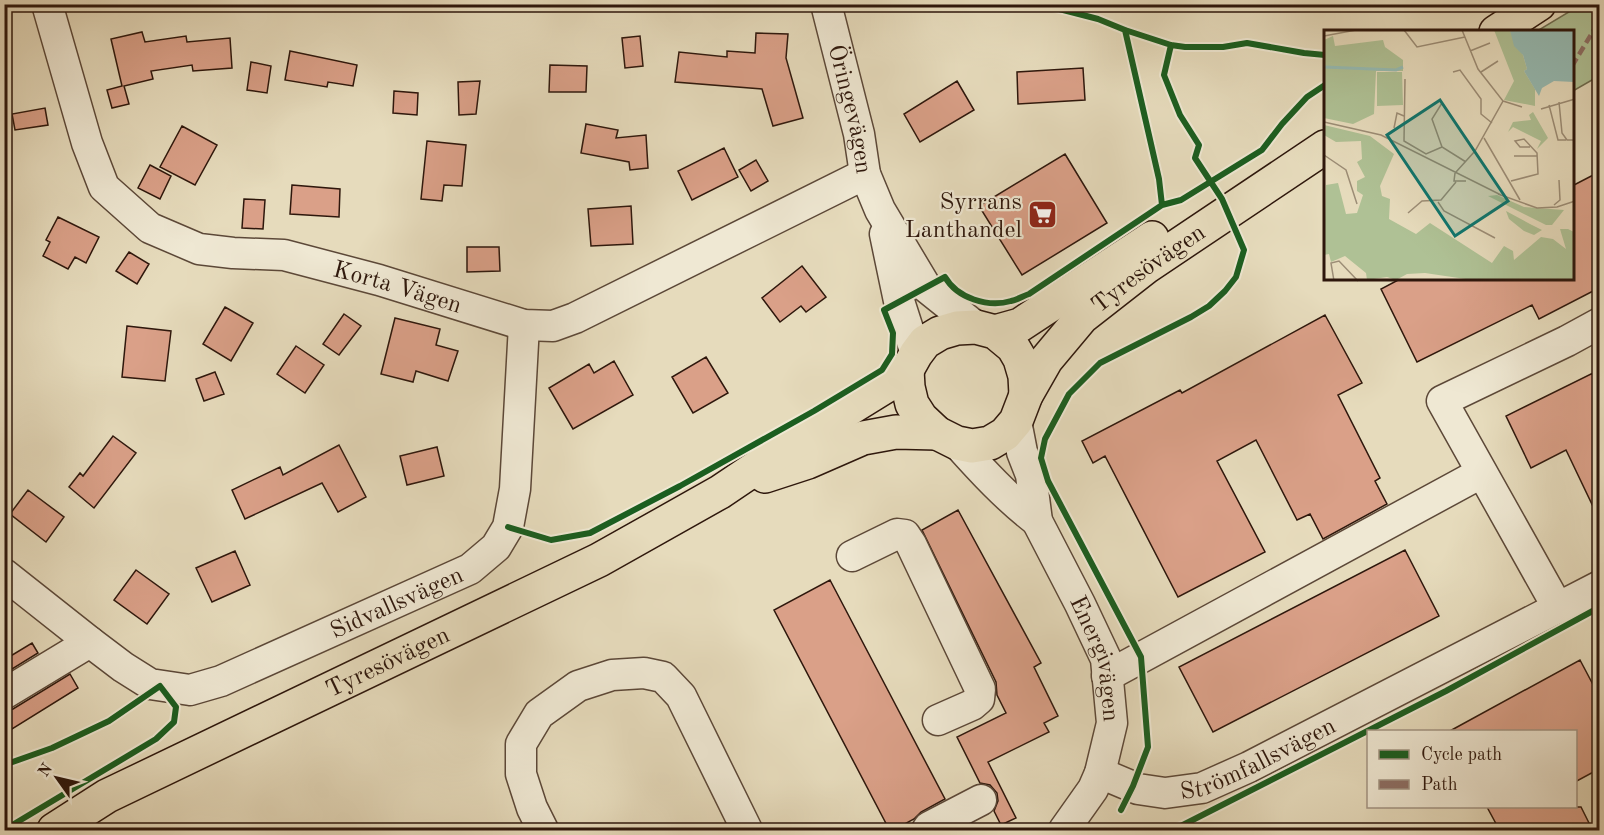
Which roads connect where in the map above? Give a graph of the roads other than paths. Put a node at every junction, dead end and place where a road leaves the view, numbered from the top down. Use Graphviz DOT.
graph roads {
  1 [pos="47,4"];
  2 [pos="826,4"];
  3 [pos="1539,4"];
  4 [pos="1499,30"];
  5 [pos="1324,128"];
  6 [pos="1324,148"];
  7 [pos="865,174"];
  8 [pos="880,210"];
  9 [pos="1599,323"];
  10 [pos="524,325"];
  11 [pos="985,330"];
  12 [pos="911,362"];
  13 [pos="1021,408"];
  14 [pos="947,438"];
  15 [pos="1481,473"];
  16 [pos="720,492"];
  17 [pos="1037,521"];
  18 [pos="852,556"];
  19 [pos="4,574"];
  20 [pos="1599,586"];
  21 [pos="1558,608"];
  22 [pos="90,642"];
  23 [pos="1107,676"];
  24 [pos="4,694"];
  25 [pos="938,720"];
  26 [pos="1100,773"];
  27 [pos="981,800"];
  28 [pos="54,831"];
  29 [pos="543,831"];
  30 [pos="747,831"];
  31 [pos="927,831"];
  32 [pos="1064,831"];
  1 -- 10 [label="street, Korta Vägen"];
  2 -- 7 [label="street, Öringevägen"];
  3 -- 4 [label="main road"];
  5 -- 11 [label="main road, Tyresövägen"];
  6 -- 13 [label="main road, Tyresövägen"];
  7 -- 8 [label="street, Öringevägen"];
  7 -- 10 [label="street, Korta Vägen"];
  8 -- 11 [label="street, Öringevägen"];
  8 -- 12 [label="street, Öringevägen"];
  9 -- 15 [label="street"];
  10 -- 22 [label="street, Sidvallsvägen"];
  11 -- 12 [label="main road, Tyresövägen"];
  11 -- 13 [label="main road"];
  12 -- 14 [label="main road"];
  12 -- 16 [label="main road, Tyresövägen"];
  13 -- 14 [label="main road, Tyresövägen"];
  13 -- 17 [label="street, Energivägen"];
  14 -- 16 [label="main road, Tyresövägen"];
  14 -- 17 [label="street, Energivägen"];
  15 -- 21 [label="street"];
  15 -- 23 [label="street"];
  16 -- 28 [label="main road, Tyresövägen"];
  17 -- 23 [label="street, Energivägen"];
  18 -- 25 [label="street"];
  19 -- 22 [label="street, Sidvallsvägen"];
  20 -- 21 [label="street, Strömfallsvägen"];
  21 -- 26 [label="street, Strömfallsvägen"];
  22 -- 24 [label="street"];
  23 -- 26 [label="street, Energivägen"];
  26 -- 32 [label="street, Energivägen"];
  27 -- 31 [label="street"];
  29 -- 30 [label="street"];
}
